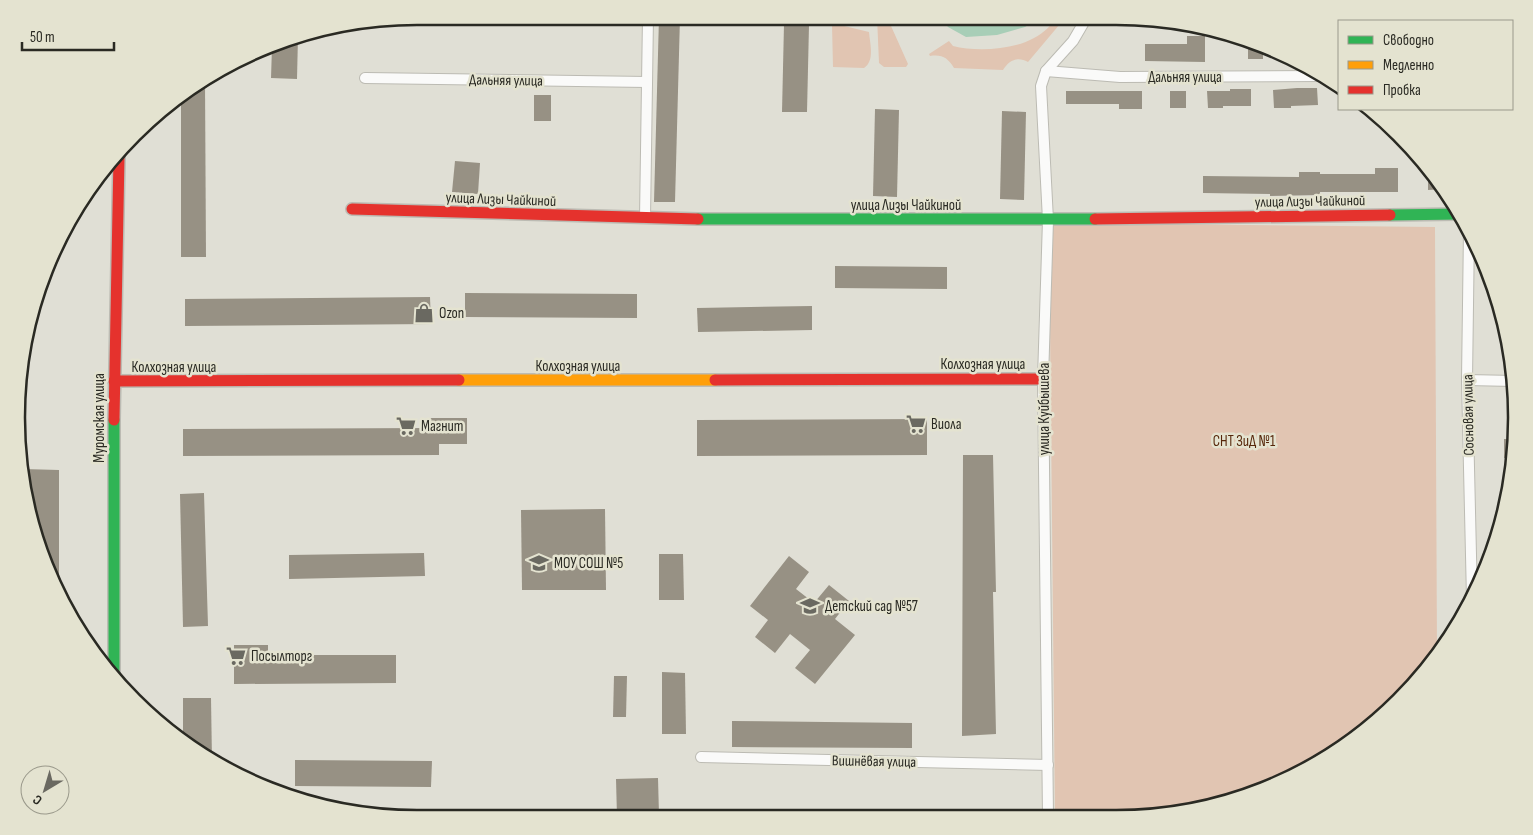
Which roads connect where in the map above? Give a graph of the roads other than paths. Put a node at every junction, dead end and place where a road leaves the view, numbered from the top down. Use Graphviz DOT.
graph roads {
  1 [pos="648,25"];
  2 [pos="1082,25"];
  3 [pos="1046,71"];
  4 [pos="1309,76"];
  5 [pos="365,78"];
  6 [pos="647,82"];
  7 [pos="119,163"];
  8 [pos="352,209"];
  9 [pos="1451,214"];
  10 [pos="645,218"];
  11 [pos="1048,220"];
  12 [pos="1469,246"];
  13 [pos="1043,379"];
  14 [pos="1467,380"];
  15 [pos="114,381"];
  16 [pos="1506,381"];
  17 [pos="1474,578"];
  18 [pos="114,666"];
  19 [pos="701,757"];
  20 [pos="1048,766"];
  21 [pos="1048,810"];
  1 -- 6 [label="street"];
  2 -- 3 [label="street"];
  3 -- 4 [label="street, Дальняя улица"];
  3 -- 11 [label="street, улица Куйбышева"];
  5 -- 6 [label="street, Дальняя улица"];
  6 -- 10 [label="street"];
  7 -- 15 [label="street, Муромская улица"];
  8 -- 10 [label="street, улица Лизы Чайкиной"];
  9 -- 11 [label="street, улица Лизы Чайкиной"];
  10 -- 11 [label="street, улица Лизы Чайкиной"];
  11 -- 13 [label="street, улица Куйбышева"];
  12 -- 14 [label="street, Сосновая улица"];
  13 -- 15 [label="street, Колхозная улица"];
  13 -- 20 [label="street, улица Куйбышева"];
  14 -- 16 [label="street"];
  14 -- 17 [label="street, Сосновая улица"];
  15 -- 18 [label="street, Муромская улица"];
  19 -- 20 [label="street, Вишнёвая улица"];
  20 -- 21 [label="street, улица Куйбышева"];
}
